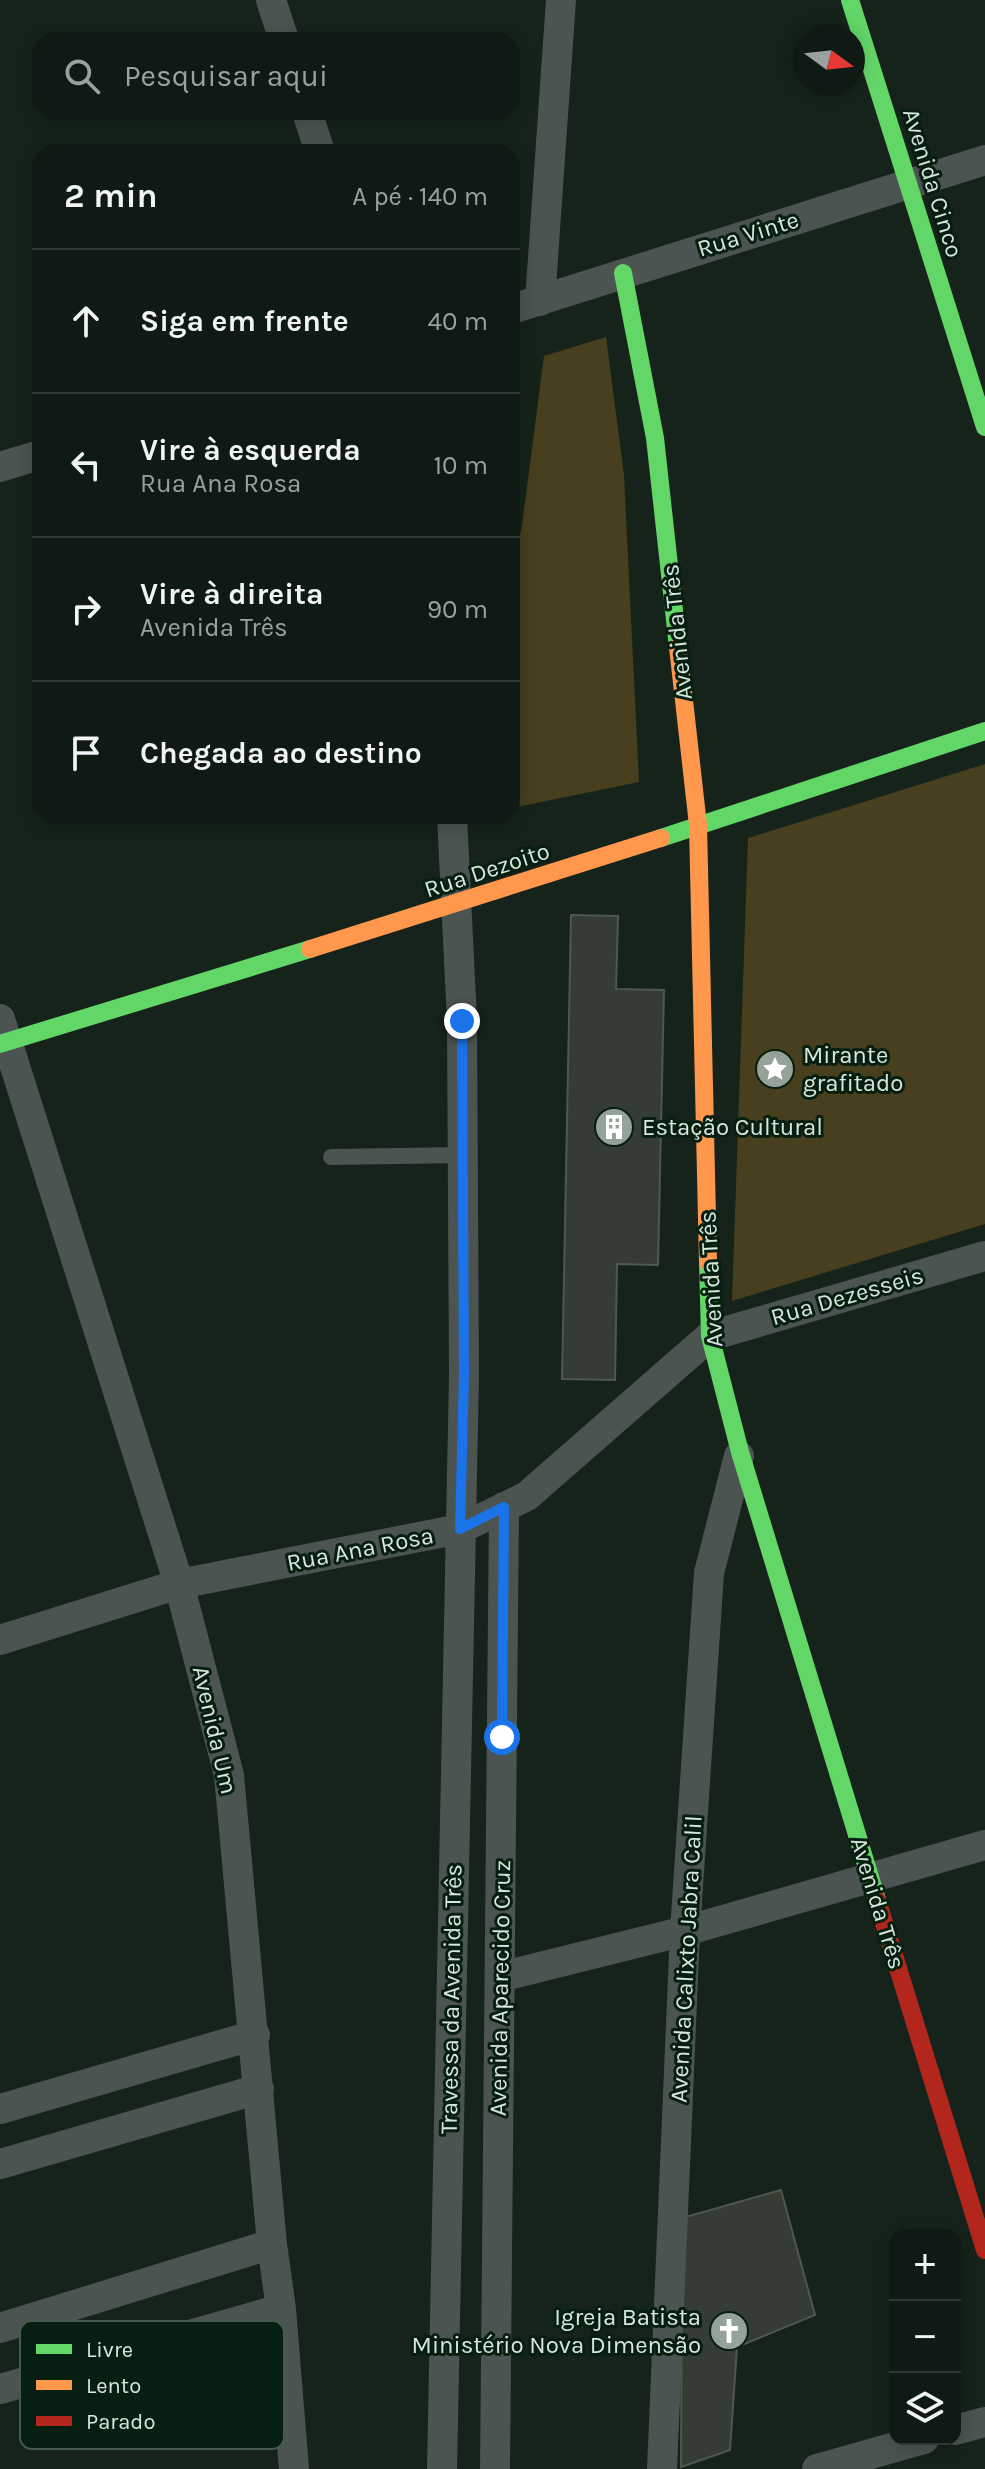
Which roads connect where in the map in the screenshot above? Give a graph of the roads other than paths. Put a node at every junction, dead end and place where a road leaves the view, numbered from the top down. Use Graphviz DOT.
graph roads {
  1 [pos="271,0"];
  2 [pos="561,0"];
  3 [pos="850,0"];
  4 [pos="281,32"];
  5 [pos="310,120"];
  6 [pos="317,144"];
  7 [pos="985,160"];
  8 [pos="908,184"];
  9 [pos="623,273"];
  10 [pos="526,305"];
  11 [pos="985,427"];
  12 [pos="32,457"];
  13 [pos="0,467"];
  14 [pos="985,731"];
  15 [pos="452,824"];
  16 [pos="698,825"];
  17 [pos="456,905"];
  18 [pos="3,1035"];
  19 [pos="463,1155"];
  20 [pos="331,1157"];
  21 [pos="985,1256"];
  22 [pos="710,1336"];
  23 [pos="740,1452"];
  24 [pos="504,1507"];
  25 [pos="460,1529"];
  26 [pos="179,1584"];
  27 [pos="0,1640"];
  28 [pos="985,1845"];
  29 [pos="871,1879"];
  30 [pos="685,1931"];
  31 [pos="500,1977"];
  32 [pos="255,2035"];
  33 [pos="259,2089"];
  34 [pos="0,2109"];
  35 [pos="0,2164"];
  36 [pos="272,2244"];
  37 [pos="985,2250"];
  38 [pos="281,2309"];
  39 [pos="23,2321"];
  40 [pos="239,2321"];
  41 [pos="282,2321"];
  42 [pos="20,2322"];
  43 [pos="0,2328"];
  44 [pos="284,2346"];
  45 [pos="20,2383"];
  46 [pos="0,2389"];
  47 [pos="985,2422"];
  48 [pos="961,2428"];
  49 [pos="903,2445"];
  50 [pos="294,2469"];
  51 [pos="442,2469"];
  52 [pos="495,2469"];
  53 [pos="662,2469"];
  54 [pos="817,2469"];
  1 -- 4 [label="street"];
  2 -- 10 [label="street"];
  3 -- 8 [label="street, Avenida Cinco"];
  5 -- 6 [label="street"];
  7 -- 8 [label="street, Rua Vinte"];
  8 -- 9 [label="street, Rua Vinte"];
  8 -- 11 [label="street, Avenida Cinco"];
  9 -- 10 [label="street, Rua Vinte"];
  9 -- 16 [label="street, Avenida Três"];
  12 -- 13 [label="street"];
  14 -- 16 [label="street, Rua Dezoito"];
  15 -- 17 [label="street"];
  16 -- 17 [label="street, Rua Dezoito"];
  16 -- 22 [label="street, Avenida Três"];
  17 -- 18 [label="street, Rua Dezoito"];
  17 -- 19 [label="street"];
  18 -- 26 [label="street, Avenida Um"];
  19 -- 20 [label="lane"];
  19 -- 25 [label="street"];
  21 -- 22 [label="street, Rua Dezesseis"];
  22 -- 23 [label="street, Avenida Três"];
  22 -- 24 [label="street, Rua Ana Rosa"];
  23 -- 29 [label="street, Avenida Três"];
  23 -- 30 [label="street, Avenida Calixto Jabra Calil"];
  24 -- 25 [label="street, Rua Ana Rosa"];
  24 -- 31 [label="street, Avenida Aparecido Cruz"];
  25 -- 26 [label="street, Rua Ana Rosa"];
  25 -- 51 [label="street, Travessa da Avenida Três"];
  26 -- 27 [label="street, Rua Ana Rosa"];
  26 -- 32 [label="street, Avenida Um"];
  28 -- 29 [label="street"];
  29 -- 30 [label="street"];
  29 -- 37 [label="street, Avenida Três"];
  30 -- 31 [label="street"];
  30 -- 53 [label="street, Avenida Calixto Jabra Calil"];
  31 -- 52 [label="street, Avenida Aparecido Cruz"];
  32 -- 33 [label="street, Avenida Um"];
  32 -- 34 [label="street"];
  33 -- 35 [label="street"];
  33 -- 36 [label="street, Avenida Um"];
  36 -- 38 [label="street, Avenida Um"];
  36 -- 39 [label="street"];
  38 -- 40 [label="street"];
  38 -- 41 [label="street, Avenida Um"];
  42 -- 43 [label="street"];
  44 -- 50 [label="street, Avenida Um"];
  45 -- 46 [label="street"];
  47 -- 48 [label="street"];
  49 -- 54 [label="street"];
}
